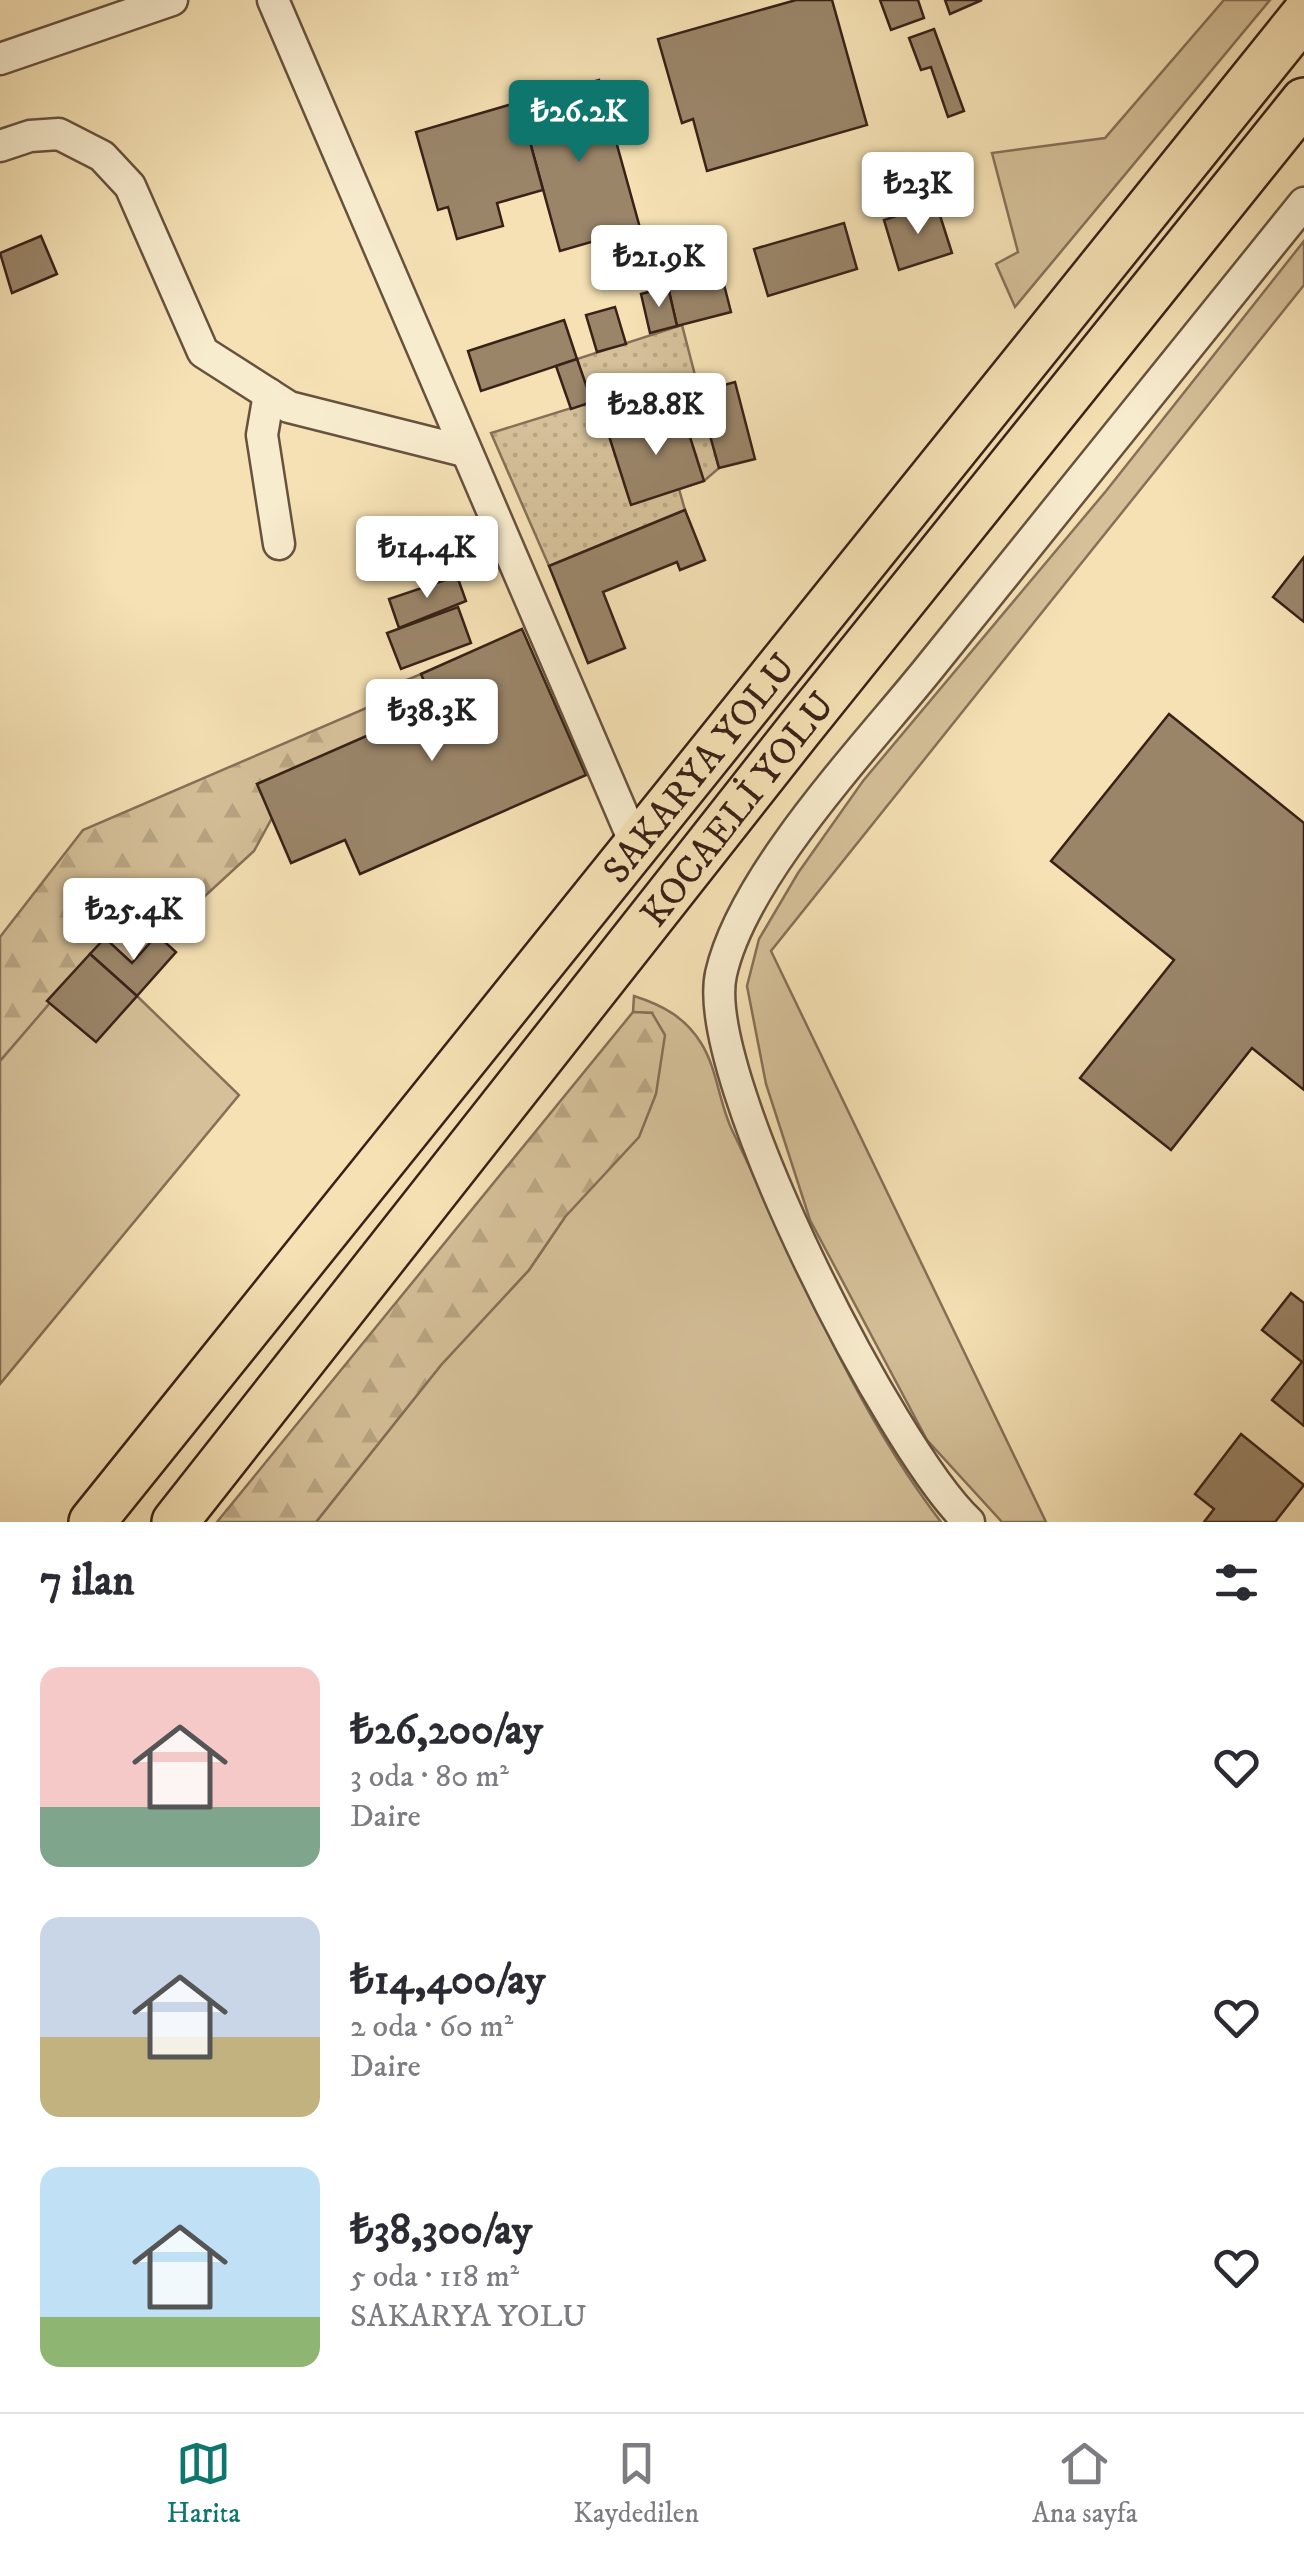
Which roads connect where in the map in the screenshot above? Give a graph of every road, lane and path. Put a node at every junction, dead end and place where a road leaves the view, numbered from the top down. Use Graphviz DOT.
graph roads {
  1 [pos="172,0"];
  2 [pos="273,0"];
  3 [pos="1304,15"];
  4 [pos="0,58"];
  5 [pos="1304,102"];
  6 [pos="0,146"];
  7 [pos="1304,203"];
  8 [pos="270,394"];
  9 [pos="464,451"];
  10 [pos="279,544"];
  11 [pos="637,848"];
  12 [pos="92,1522"];
  13 [pos="175,1522"];
  14 [pos="970,1522"];
  1 -- 4 [label="street"];
  2 -- 9 [label="street"];
  3 -- 11 [label="highway, SAKARYA YOLU"];
  5 -- 13 [label="highway, KOCAELİ YOLU"];
  6 -- 8 [label="street"];
  7 -- 14 [label="street"];
  8 -- 9 [label="street"];
  8 -- 10 [label="street"];
  9 -- 11 [label="street"];
  11 -- 12 [label="highway, SAKARYA YOLU"];
}
